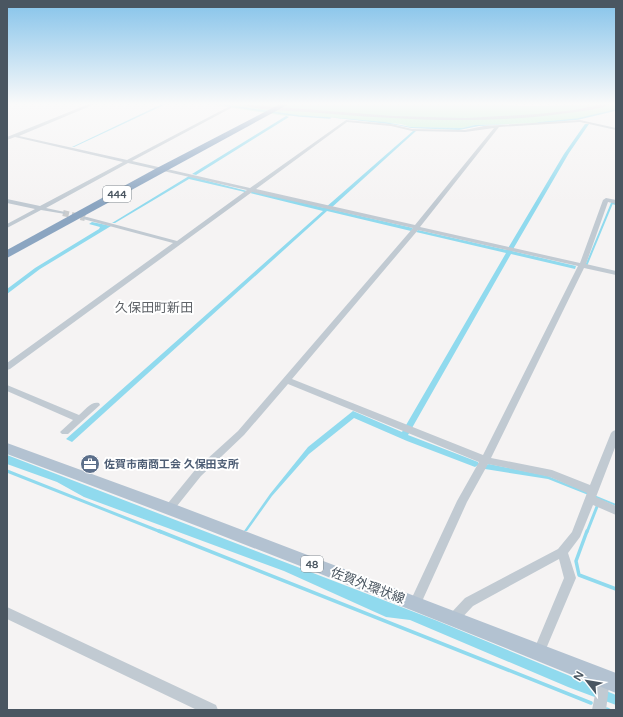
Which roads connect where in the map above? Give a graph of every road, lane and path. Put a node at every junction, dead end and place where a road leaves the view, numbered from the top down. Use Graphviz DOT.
graph roads {
  1 [pos="22,137"];
  2 [pos="174,137"];
  3 [pos="222,137"];
  4 [pos="325,137"];
  5 [pos="489,137"];
  6 [pos="130,161"];
  7 [pos="251,191"];
  8 [pos="7,201"];
  9 [pos="616,202"];
  10 [pos="40,208"];
  11 [pos="63,213"];
  12 [pos="80,217"];
  13 [pos="7,226"];
  14 [pos="415,229"];
  15 [pos="179,243"];
  16 [pos="7,247"];
  17 [pos="7,255"];
  18 [pos="7,264"];
  19 [pos="580,267"];
  20 [pos="616,273"];
  21 [pos="7,367"];
  22 [pos="287,380"];
  23 [pos="7,388"];
  24 [pos="96,405"];
  25 [pos="80,419"];
  26 [pos="65,432"];
  27 [pos="616,433"];
  28 [pos="7,448"];
  29 [pos="483,464"];
  30 [pos="595,499"];
  31 [pos="169,508"];
  32 [pos="616,511"];
  33 [pos="562,552"];
  34 [pos="415,604"];
  35 [pos="7,613"];
  36 [pos="454,618"];
  37 [pos="539,652"];
  38 [pos="608,683"];
  39 [pos="600,706"];
  40 [pos="211,710"];
  1 -- 6 [label="street"];
  2 -- 6 [label="street"];
  3 -- 12 [label="highway, 444"];
  4 -- 7 [label="street"];
  5 -- 14 [label="street"];
  6 -- 7 [label="street"];
  6 -- 10 [label="street"];
  7 -- 14 [label="street"];
  7 -- 15 [label="street"];
  8 -- 10 [label="street"];
  9 -- 19 [label="street"];
  10 -- 11 [label="street"];
  10 -- 13 [label="street"];
  12 -- 15 [label="street"];
  12 -- 16 [label="highway"];
  12 -- 17 [label="highway, 444"];
  12 -- 18 [label="highway"];
  14 -- 19 [label="street"];
  14 -- 22 [label="street"];
  15 -- 21 [label="street"];
  19 -- 20 [label="street"];
  19 -- 29 [label="street"];
  22 -- 29 [label="street"];
  22 -- 31 [label="street"];
  23 -- 25 [label="street"];
  24 -- 25 [label="street"];
  25 -- 26 [label="street"];
  27 -- 30 [label="street"];
  28 -- 31 [label="main road, 佐賀外環状線 / 48"];
  29 -- 30 [label="street"];
  29 -- 34 [label="street"];
  30 -- 32 [label="street"];
  30 -- 33 [label="street"];
  31 -- 34 [label="main road, 佐賀外環状線 / 48"];
  33 -- 36 [label="street"];
  33 -- 37 [label="street"];
  34 -- 36 [label="main road, 佐賀外環状線 / 48"];
  35 -- 40 [label="street"];
  36 -- 37 [label="main road, 佐賀外環状線 / 48"];
  37 -- 38 [label="main road, 佐賀外環状線 / 48"];
  38 -- 39 [label="street"];
}
